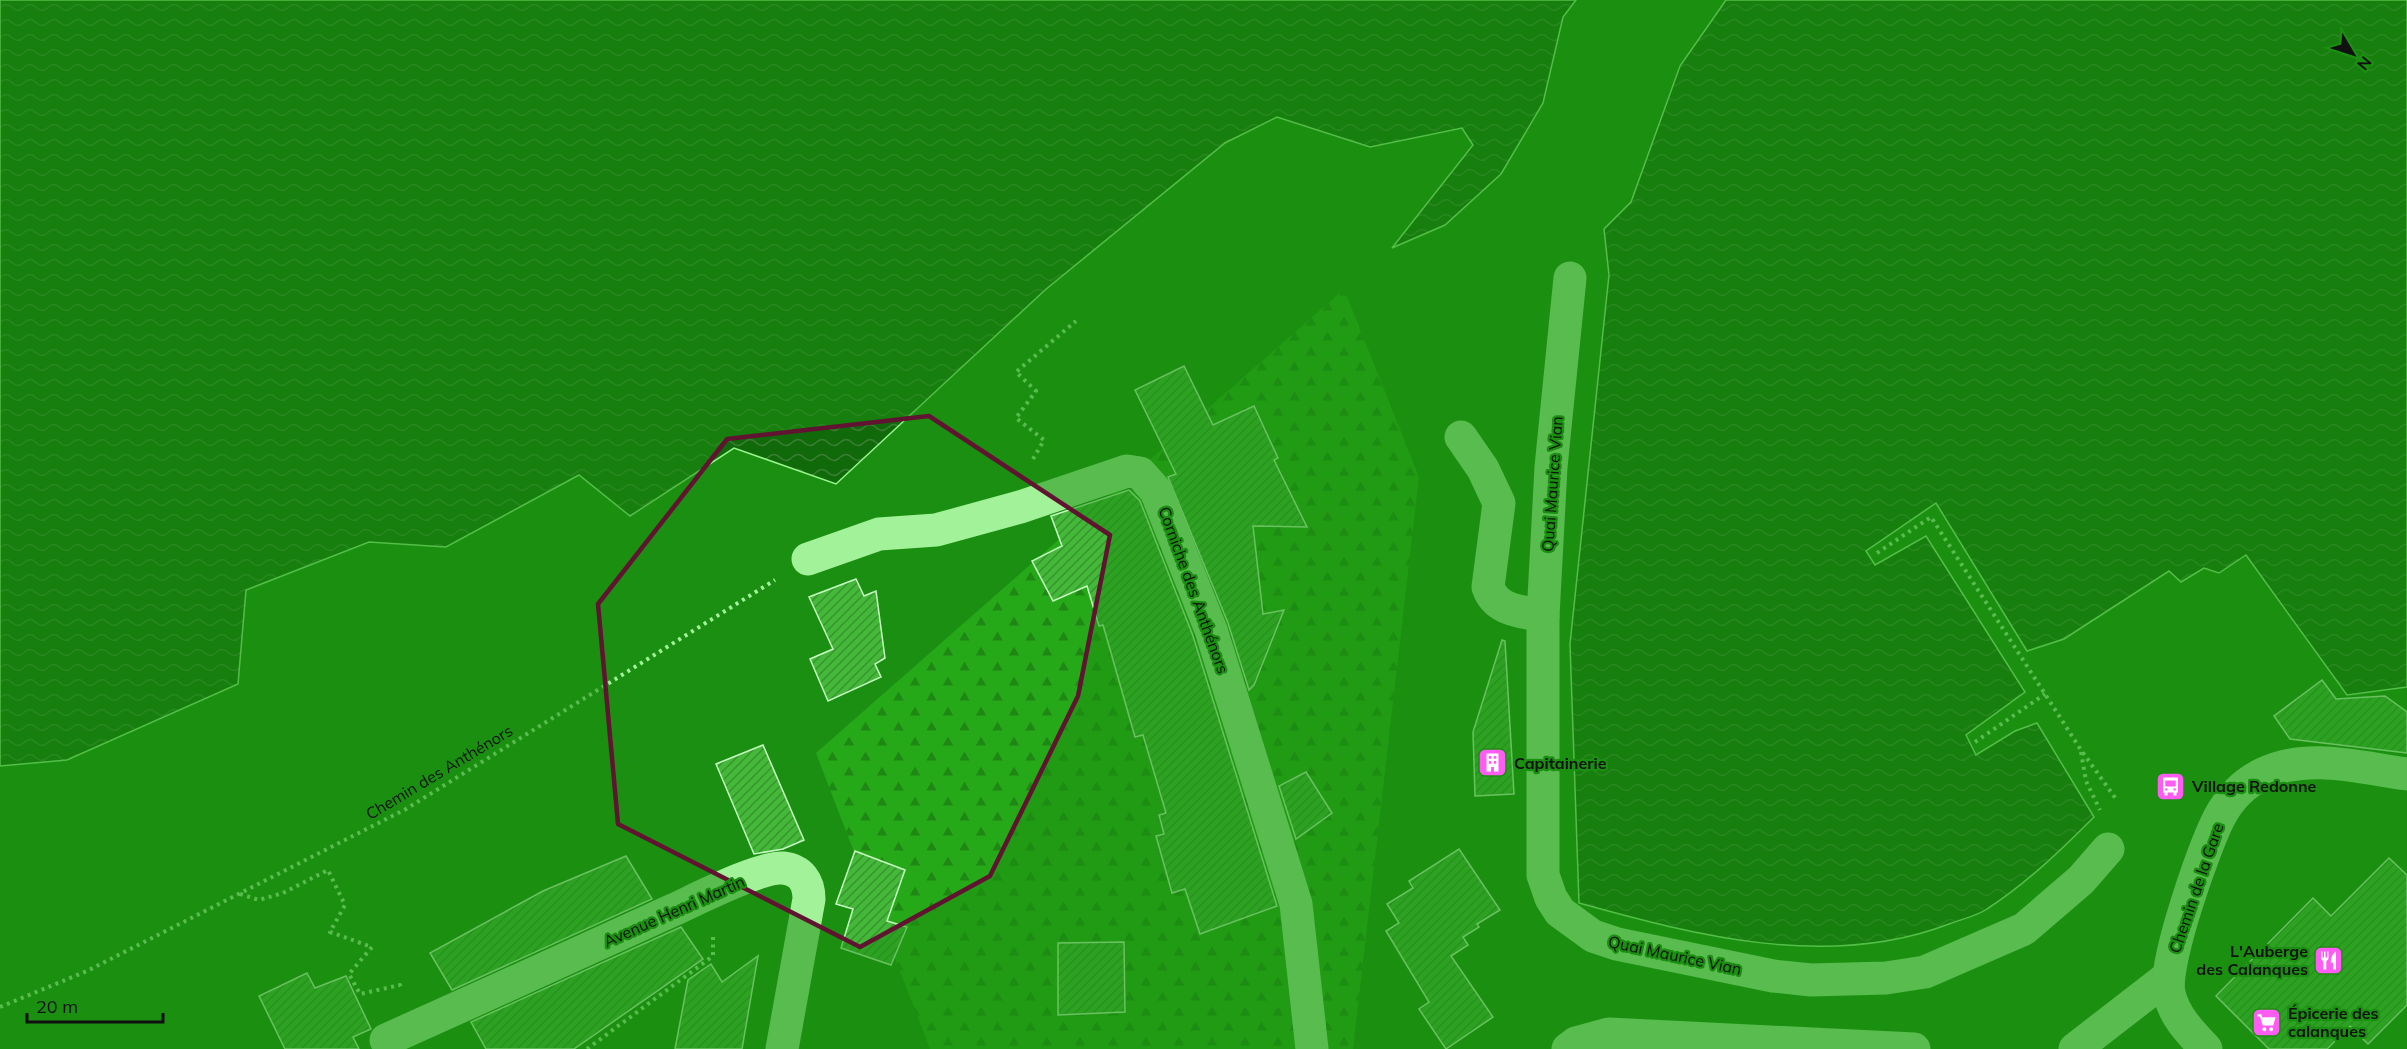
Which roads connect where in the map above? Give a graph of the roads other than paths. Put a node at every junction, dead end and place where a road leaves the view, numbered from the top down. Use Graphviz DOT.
graph roads {
  1 [pos="1570,278"];
  2 [pos="1461,437"];
  3 [pos="808,559"];
  4 [pos="1543,616"];
  5 [pos="2407,774"];
  6 [pos="2108,849"];
  7 [pos="2168,977"];
  8 [pos="386,1040"];
  9 [pos="782,1049"];
  10 [pos="1312,1049"];
  11 [pos="1568,1049"];
  12 [pos="1914,1049"];
  13 [pos="2075,1049"];
  14 [pos="2206,1049"];
  1 -- 4 [label="street, Quai Maurice Vian"];
  2 -- 4 [label="street"];
  3 -- 10 [label="street, Corniche des Anthénors"];
  4 -- 6 [label="street, Quai Maurice Vian"];
  5 -- 7 [label="street, Chemin de la Gare"];
  7 -- 13 [label="street"];
  7 -- 14 [label="street"];
  8 -- 9 [label="street, Avenue Henri Martin"];
  11 -- 12 [label="street"];
}
